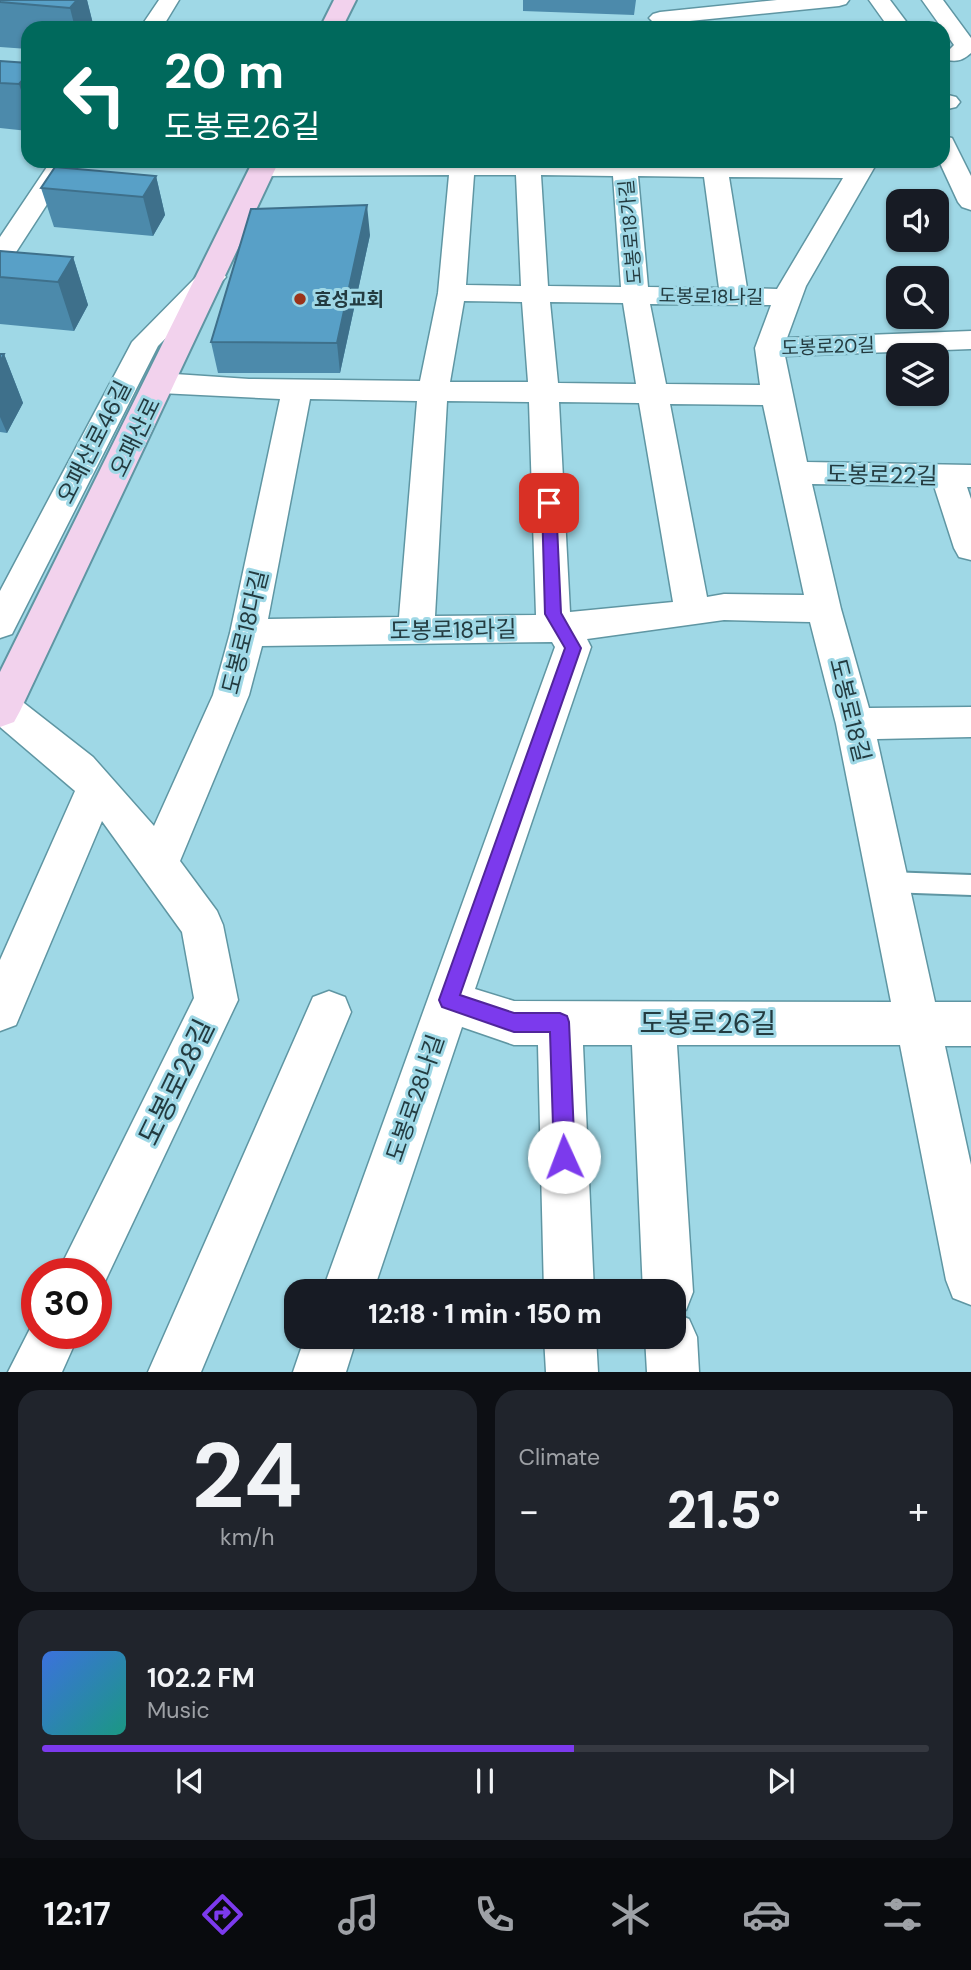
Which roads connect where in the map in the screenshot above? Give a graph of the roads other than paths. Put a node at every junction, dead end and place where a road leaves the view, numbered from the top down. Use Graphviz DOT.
graph roads {
  1 [pos="169,0"];
  2 [pos="345,0"];
  3 [pos="839,0"];
  4 [pos="879,0"];
  5 [pos="932,0"];
  6 [pos="750,9"];
  7 [pos="660,15"];
  8 [pos="156,21"];
  9 [pos="334,21"];
  10 [pos="759,21"];
  11 [pos="895,21"];
  12 [pos="948,21"];
  13 [pos="950,24"];
  14 [pos="956,55"];
  15 [pos="971,138"];
  16 [pos="950,141"];
  17 [pos="950,157"];
  18 [pos="59,168"];
  19 [pos="263,168"];
  20 [pos="462,168"];
  21 [pos="528,168"];
  22 [pos="764,168"];
  23 [pos="862,168"];
  24 [pos="625,169"];
  25 [pos="715,169"];
  26 [pos="971,202"];
  27 [pos="0,257"];
  28 [pos="212,277"];
  29 [pos="453,293"];
  30 [pos="535,294"];
  31 [pos="635,295"];
  32 [pos="734,296"];
  33 [pos="788,297"];
  34 [pos="971,340"];
  35 [pos="769,348"];
  36 [pos="160,383"];
  37 [pos="296,390"];
  38 [pos="433,391"];
  39 [pos="544,393"];
  40 [pos="654,394"];
  41 [pos="776,395"];
  42 [pos="794,473"];
  43 [pos="959,476"];
  44 [pos="971,548"];
  45 [pos="824,609"];
  46 [pos="692,612"];
  47 [pos="0,624"];
  48 [pos="562,628"];
  49 [pos="416,631"];
  50 [pos="248,633"];
  51 [pos="1,709"];
  52 [pos="971,722"];
  53 [pos="855,724"];
  54 [pos="96,788"];
  55 [pos="158,864"];
  56 [pos="888,882"];
  57 [pos="971,885"];
  58 [pos="449,1000"];
  59 [pos="0,1010"];
  60 [pos="329,1012"];
  61 [pos="560,1022"];
  62 [pos="653,1023"];
  63 [pos="916,1024"];
  64 [pos="971,1024"];
  65 [pos="90,1258"];
  66 [pos="352,1279"];
  67 [pos="569,1279"];
  68 [pos="667,1279"];
  69 [pos="971,1280"];
  70 [pos="45,1349"];
  71 [pos="327,1349"];
  72 [pos="571,1349"];
  73 [pos="672,1349"];
  74 [pos="34,1371"];
  75 [pos="174,1371"];
  76 [pos="319,1371"];
  77 [pos="572,1371"];
  78 [pos="673,1371"];
  1 -- 8 [label="street"];
  2 -- 9 [label="street"];
  3 -- 6 [label="street"];
  4 -- 11 [label="street"];
  5 -- 12 [label="street"];
  6 -- 7 [label="street"];
  6 -- 10 [label="street"];
  13 -- 14 [label="street"];
  15 -- 16 [label="street"];
  17 -- 26 [label="street"];
  18 -- 27 [label="street"];
  19 -- 28 [label="street, 오패산로"];
  20 -- 29 [label="street"];
  21 -- 24 [label="street, 도봉로18가길"];
  21 -- 30 [label="street"];
  22 -- 25 [label="street, 도봉로18가길"];
  23 -- 33 [label="street, 도봉로18길"];
  24 -- 25 [label="street, 도봉로18가길"];
  24 -- 31 [label="street, 도봉로18가길"];
  25 -- 32 [label="street"];
  28 -- 36 [label="street, 오패산로"];
  28 -- 47 [label="street, 오패산로46길"];
  29 -- 30 [label="street, 도봉로18나길"];
  29 -- 38 [label="street"];
  30 -- 31 [label="street, 도봉로18나길"];
  30 -- 39 [label="street"];
  31 -- 32 [label="street, 도봉로18나길"];
  31 -- 40 [label="street, 도봉로18나길"];
  32 -- 33 [label="street, 도봉로18나길"];
  33 -- 35 [label="street, 도봉로18길"];
  34 -- 35 [label="street, 도봉로20길"];
  35 -- 41 [label="street, 도봉로18길"];
  36 -- 37 [label="street"];
  36 -- 51 [label="street, 오패산로"];
  37 -- 38 [label="street"];
  37 -- 50 [label="street, 도봉로18다길"];
  38 -- 39 [label="street"];
  38 -- 49 [label="street"];
  39 -- 40 [label="street"];
  39 -- 48 [label="street"];
  40 -- 41 [label="street"];
  40 -- 46 [label="street"];
  41 -- 42 [label="street, 도봉로18길"];
  42 -- 43 [label="street, 도봉로22길"];
  42 -- 45 [label="street, 도봉로18길"];
  43 -- 44 [label="street"];
  45 -- 46 [label="street, 도봉로18라길"];
  45 -- 53 [label="street, 도봉로18길"];
  46 -- 48 [label="street, 도봉로18라길"];
  48 -- 49 [label="street, 도봉로18라길"];
  48 -- 58 [label="street, 도봉로28나길"];
  49 -- 50 [label="street, 도봉로18라길"];
  50 -- 55 [label="street, 도봉로18다길"];
  51 -- 54 [label="street, 도봉로28길"];
  52 -- 53 [label="street"];
  53 -- 56 [label="street, 도봉로18길"];
  54 -- 55 [label="street, 도봉로28길"];
  54 -- 59 [label="street"];
  55 -- 65 [label="street, 도봉로28길"];
  56 -- 57 [label="lane"];
  56 -- 63 [label="street, 도봉로18길"];
  58 -- 61 [label="street, 도봉로26길"];
  58 -- 66 [label="street, 도봉로28나길"];
  60 -- 75 [label="street"];
  61 -- 62 [label="street, 도봉로26길"];
  61 -- 67 [label="street"];
  62 -- 63 [label="street, 도봉로26길"];
  62 -- 68 [label="street"];
  63 -- 64 [label="street, 도봉로26길"];
  63 -- 69 [label="street, 도봉로18길"];
  70 -- 74 [label="street"];
  71 -- 76 [label="street"];
  72 -- 77 [label="street"];
  73 -- 78 [label="street"];
}
